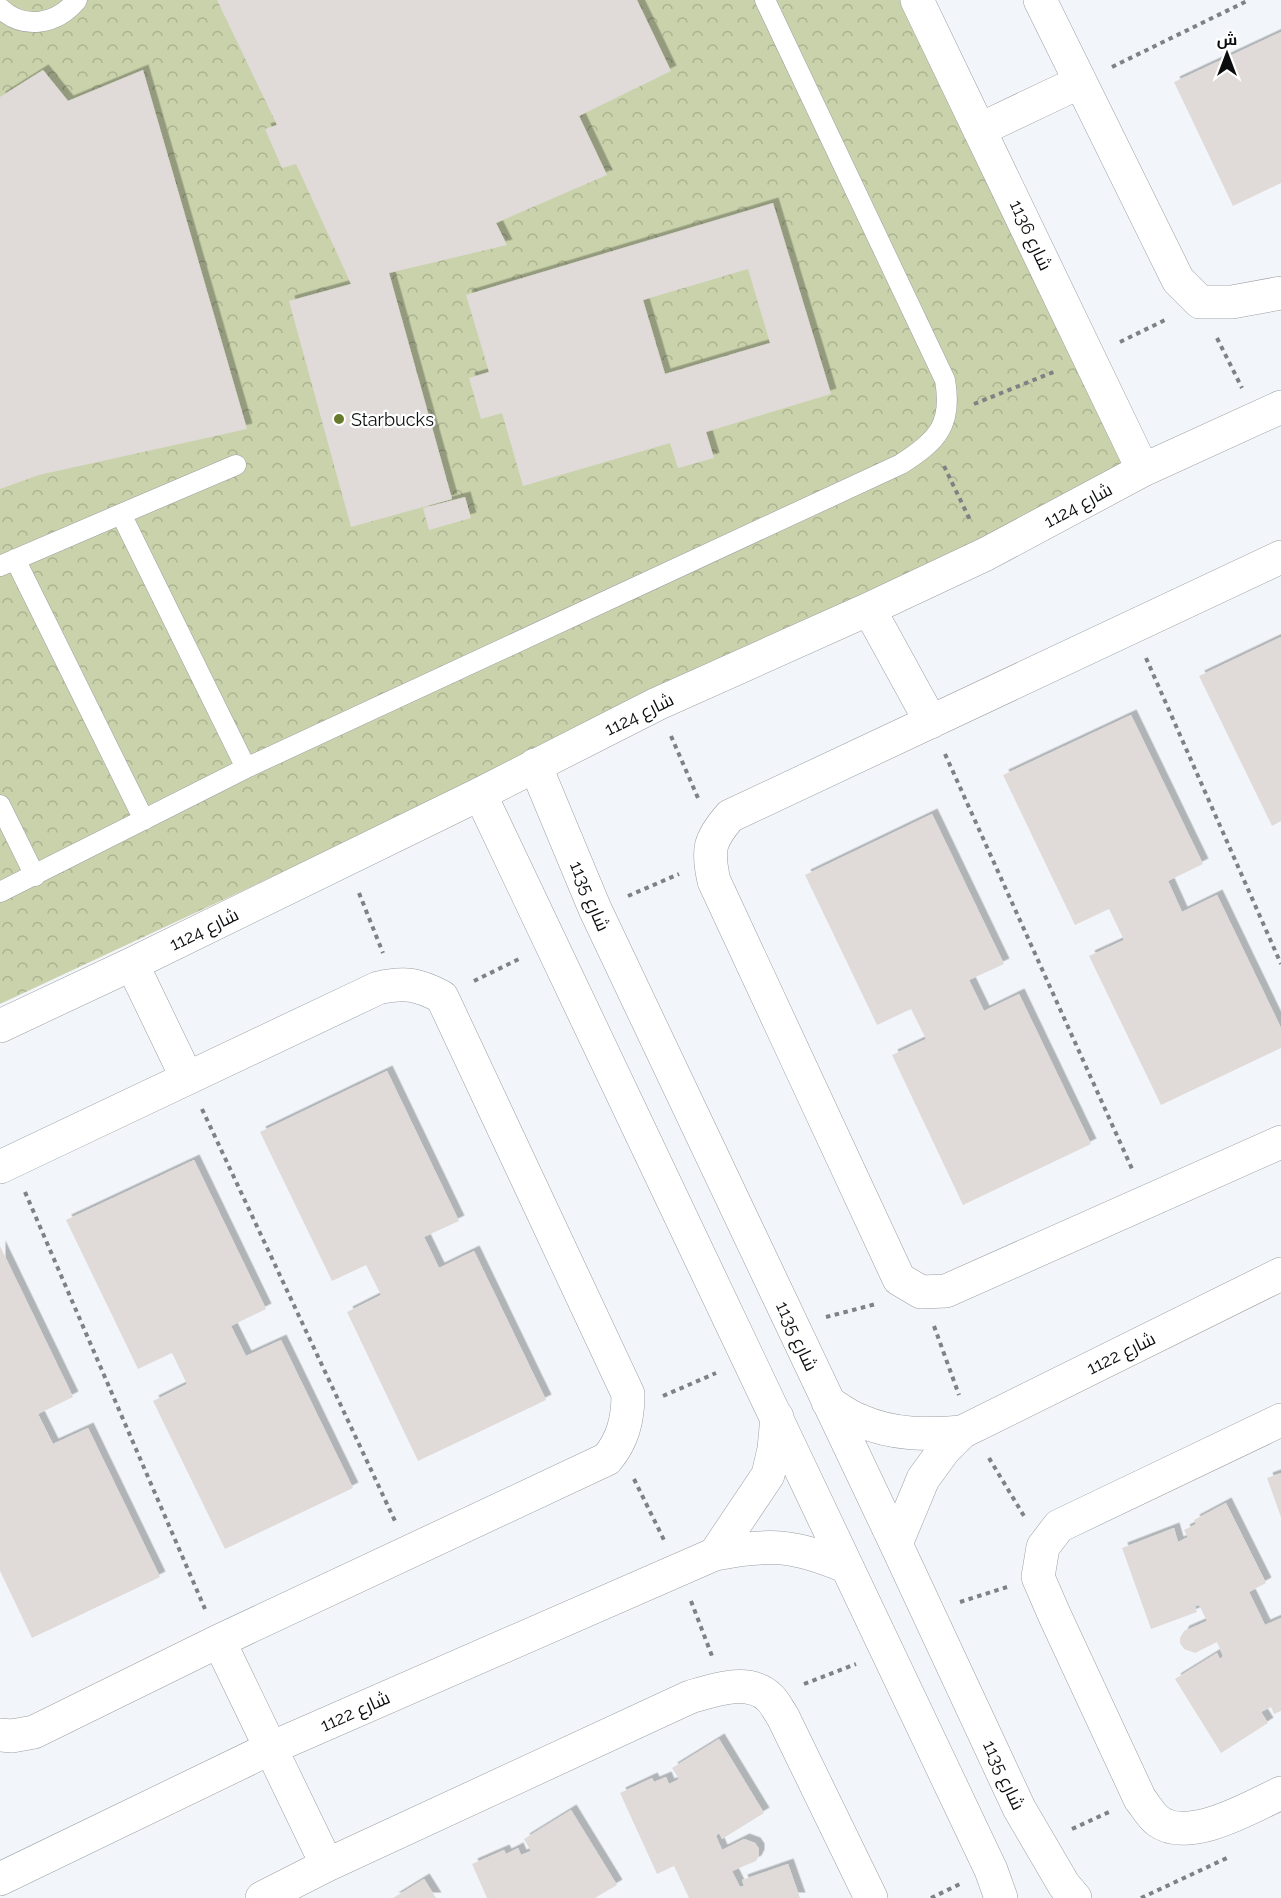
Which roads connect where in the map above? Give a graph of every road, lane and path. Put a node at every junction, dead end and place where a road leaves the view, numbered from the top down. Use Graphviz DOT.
graph roads {
  1 [pos="77,0"];
  2 [pos="765,0"];
  3 [pos="917,0"];
  4 [pos="1040,0"];
  5 [pos="1249,0"];
  6 [pos="0,8"];
  7 [pos="1080,82"];
  8 [pos="981,129"];
  9 [pos="1281,293"];
  10 [pos="1200,302"];
  11 [pos="1269,412"];
  12 [pos="932,441"];
  13 [pos="236,465"];
  14 [pos="1143,470"];
  15 [pos="120,514"];
  16 [pos="986,554"];
  17 [pos="1281,557"];
  18 [pos="8,562"];
  19 [pos="869,609"];
  20 [pos="1132,627"];
  21 [pos="657,704"];
  22 [pos="931,722"];
  23 [pos="535,765"];
  24 [pos="246,768"];
  25 [pos="480,794"];
  26 [pos="0,805"];
  27 [pos="144,820"];
  28 [pos="714,835"];
  29 [pos="346,859"];
  30 [pos="35,876"];
  31 [pos="0,892"];
  32 [pos="132,964"];
  33 [pos="1281,964"];
  34 [pos="395,984"];
  35 [pos="0,1026"];
  36 [pos="187,1078"];
  37 [pos="1281,1142"];
  38 [pos="6,1164"];
  39 [pos="1147,1202"];
  40 [pos="1281,1274"];
  41 [pos="828,1402"];
  42 [pos="777,1417"];
  43 [pos="1281,1420"];
  44 [pos="962,1432"];
  45 [pos="896,1544"];
  46 [pos="410,1551"];
  47 [pos="715,1554"];
  48 [pos="848,1567"];
  49 [pos="219,1641"];
  50 [pos="0,1735"];
  51 [pos="271,1748"];
  52 [pos="1281,1793"];
  53 [pos="1140,1798"];
  54 [pos="1040,1844"];
  55 [pos="1233,1855"];
  56 [pos="327,1865"];
  57 [pos="0,1879"];
  58 [pos="262,1898"];
  59 [pos="871,1898"];
  60 [pos="1001,1898"];
  61 [pos="1075,1898"];
  62 [pos="1142,1898"];
  1 -- 6 [label="lane"];
  2 -- 12 [label="lane"];
  3 -- 8 [label="street, شارع 1136"];
  4 -- 7 [label="street"];
  5 -- 7 [label="path"];
  7 -- 8 [label="street"];
  7 -- 10 [label="street"];
  8 -- 14 [label="street, شارع 1136"];
  9 -- 10 [label="street"];
  10 -- 11 [label="path"];
  11 -- 14 [label="street, شارع 1124"];
  12 -- 16 [label="path"];
  12 -- 24 [label="lane"];
  13 -- 15 [label="lane"];
  14 -- 16 [label="street, شارع 1124"];
  15 -- 18 [label="lane"];
  15 -- 24 [label="lane"];
  16 -- 19 [label="street, شارع 1124"];
  17 -- 20 [label="street"];
  18 -- 27 [label="lane"];
  19 -- 21 [label="street, شارع 1124"];
  19 -- 22 [label="street"];
  20 -- 22 [label="street"];
  20 -- 33 [label="path"];
  21 -- 23 [label="street, شارع 1124"];
  21 -- 28 [label="path"];
  22 -- 28 [label="street"];
  22 -- 39 [label="path"];
  23 -- 25 [label="street, شارع 1124"];
  23 -- 41 [label="street, شارع 1135"];
  24 -- 27 [label="lane"];
  25 -- 29 [label="street, شارع 1124"];
  25 -- 42 [label="street"];
  26 -- 30 [label="lane"];
  27 -- 30 [label="lane"];
  28 -- 39 [label="street"];
  29 -- 32 [label="street, شارع 1124"];
  29 -- 34 [label="path"];
  30 -- 31 [label="lane"];
  32 -- 35 [label="street, شارع 1124"];
  32 -- 36 [label="street"];
  34 -- 36 [label="street"];
  34 -- 46 [label="street"];
  36 -- 38 [label="street"];
  36 -- 46 [label="path"];
  37 -- 39 [label="street"];
  38 -- 49 [label="path"];
  40 -- 44 [label="street, شارع 1122"];
  41 -- 44 [label="street, شارع 1122"];
  41 -- 45 [label="street, شارع 1135"];
  42 -- 47 [label="street"];
  42 -- 48 [label="street"];
  43 -- 53 [label="street"];
  44 -- 45 [label="street, شارع 1122"];
  45 -- 54 [label="street, شارع 1135"];
  46 -- 49 [label="street"];
  47 -- 48 [label="street, شارع 1122"];
  47 -- 51 [label="street, شارع 1122"];
  48 -- 60 [label="street"];
  49 -- 50 [label="street"];
  49 -- 51 [label="street"];
  51 -- 56 [label="street"];
  51 -- 57 [label="street, شارع 1122"];
  52 -- 53 [label="street"];
  53 -- 54 [label="path"];
  54 -- 61 [label="street, شارع 1135"];
  55 -- 62 [label="path"];
  56 -- 58 [label="street"];
  56 -- 59 [label="street"];
}
